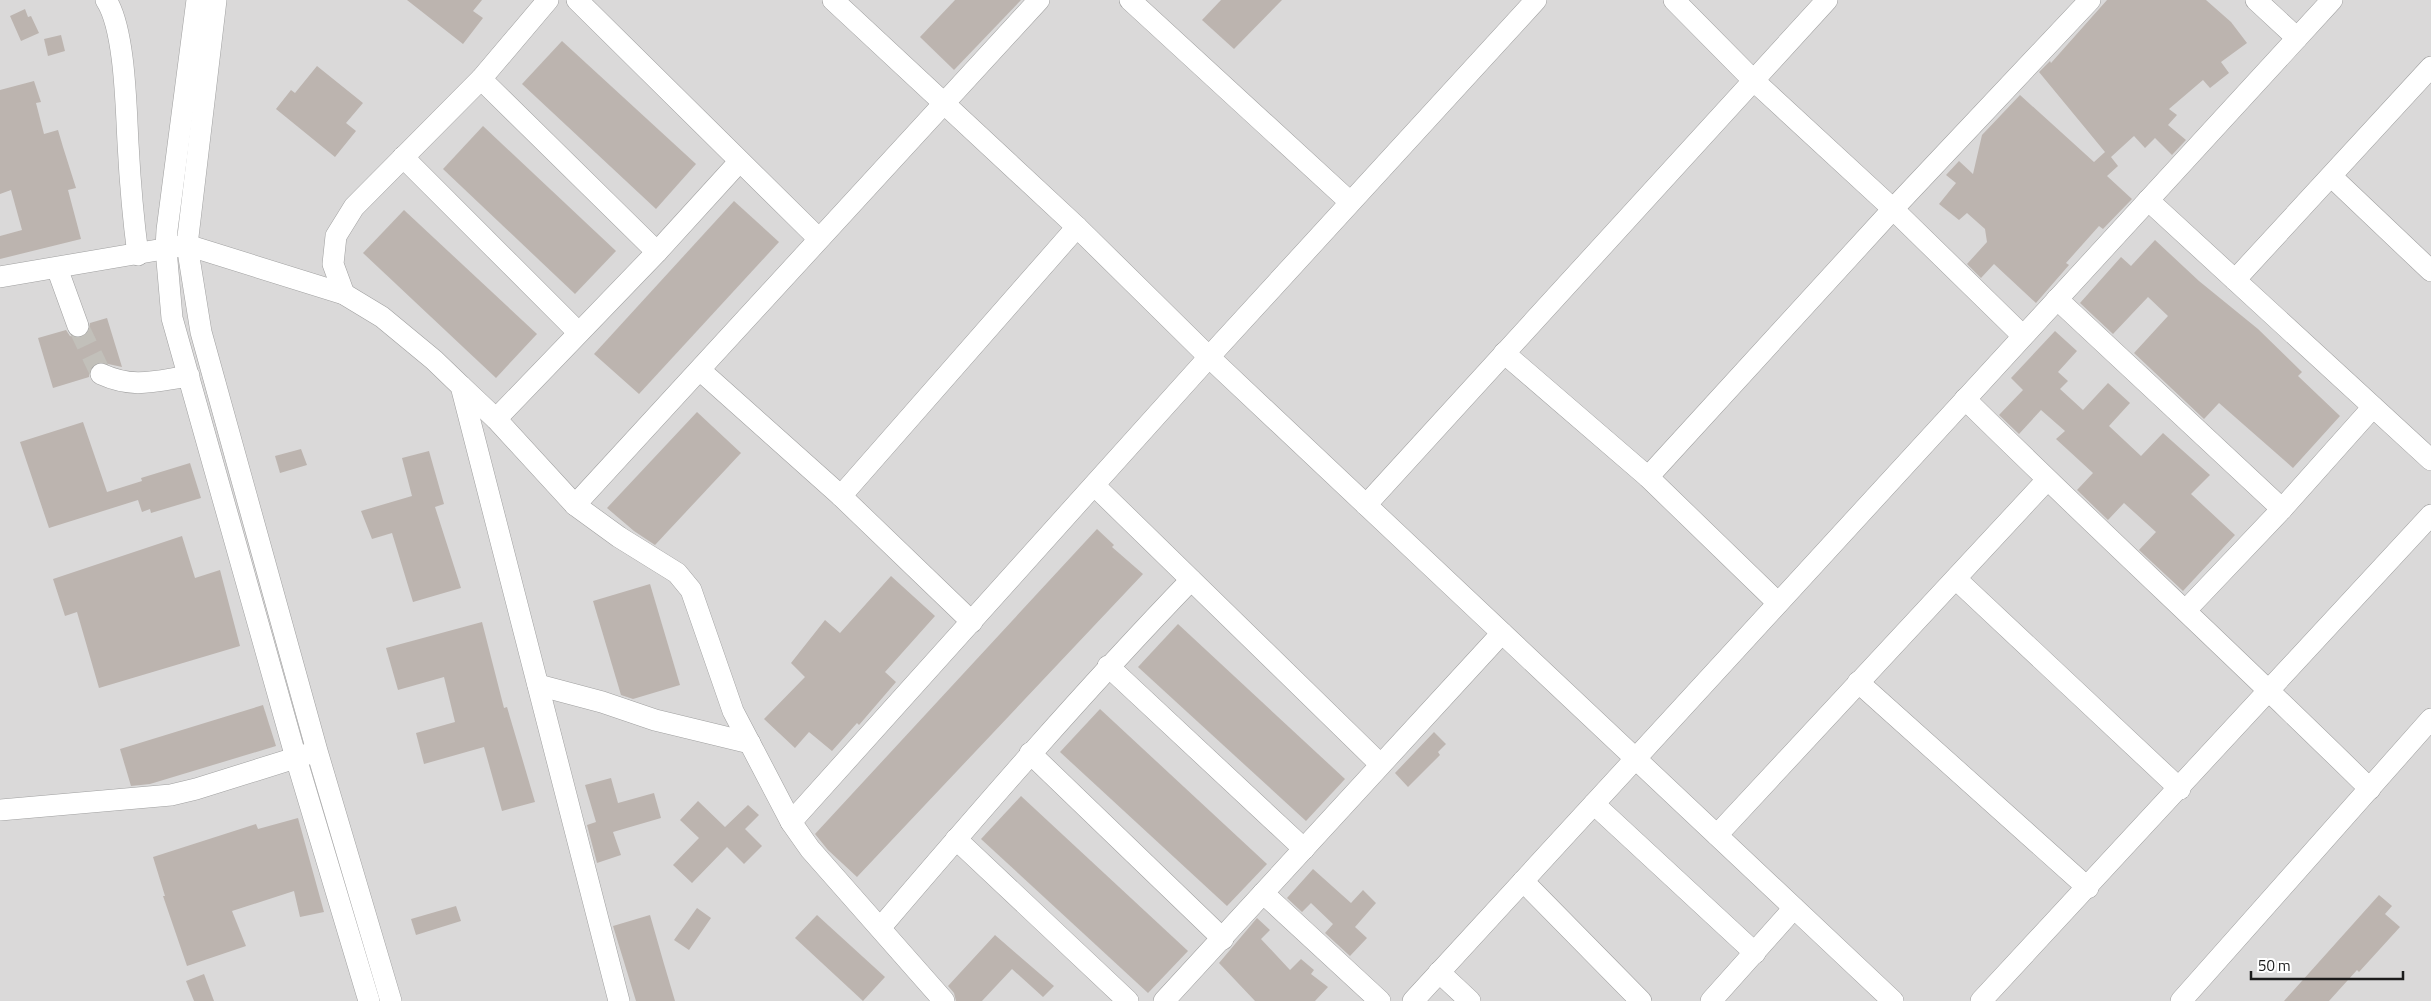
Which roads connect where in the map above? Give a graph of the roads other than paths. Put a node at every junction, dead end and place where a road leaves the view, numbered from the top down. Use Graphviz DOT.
graph roads {
  1 [pos="106,0"];
  2 [pos="197,0"];
  3 [pos="216,0"];
  4 [pos="548,0"];
  5 [pos="577,0"];
  6 [pos="833,0"];
  7 [pos="1039,0"];
  8 [pos="1130,0"];
  9 [pos="1536,0"];
  10 [pos="1674,0"];
  11 [pos="1827,0"];
  12 [pos="2090,0"];
  13 [pos="2256,0"];
  14 [pos="2332,0"];
  15 [pos="2297,38"];
  16 [pos="2427,78"];
  17 [pos="481,79"];
  18 [pos="1752,79"];
  19 [pos="945,104"];
  20 [pos="403,157"];
  21 [pos="739,162"];
  22 [pos="2332,177"];
  23 [pos="2148,200"];
  24 [pos="1350,202"];
  25 [pos="1893,209"];
  26 [pos="1077,227"];
  27 [pos="818,238"];
  28 [pos="187,245"];
  29 [pos="166,249"];
  30 [pos="657,252"];
  31 [pos="138,255"];
  32 [pos="57,268"];
  33 [pos="2431,271"];
  34 [pos="0,277"];
  35 [pos="2235,280"];
  36 [pos="344,294"];
  37 [pos="2057,299"];
  38 [pos="78,326"];
  39 [pos="578,332"];
  40 [pos="2023,336"];
  41 [pos="1504,353"];
  42 [pos="1209,357"];
  43 [pos="701,370"];
  44 [pos="101,374"];
  45 [pos="189,376"];
  46 [pos="461,386"];
  47 [pos="1965,399"];
  48 [pos="2373,407"];
  49 [pos="496,419"];
  50 [pos="2431,460"];
  51 [pos="1648,477"];
  52 [pos="2047,480"];
  53 [pos="1094,486"];
  54 [pos="841,496"];
  55 [pos="575,505"];
  56 [pos="1366,505"];
  57 [pos="2282,509"];
  58 [pos="2431,515"];
  59 [pos="253,517"];
  60 [pos="231,524"];
  61 [pos="1956,579"];
  62 [pos="1191,580"];
  63 [pos="1778,603"];
  64 [pos="2186,610"];
  65 [pos="972,622"];
  66 [pos="1502,633"];
  67 [pos="288,646"];
  68 [pos="266,652"];
  69 [pos="1108,666"];
  70 [pos="1858,682"];
  71 [pos="538,685"];
  72 [pos="2270,691"];
  73 [pos="2431,718"];
  74 [pos="750,743"];
  75 [pos="318,751"];
  76 [pos="1030,753"];
  77 [pos="296,758"];
  78 [pos="1636,758"];
  79 [pos="1380,764"];
  80 [pos="2180,789"];
  81 [pos="2370,789"];
  82 [pos="1594,804"];
  83 [pos="0,810"];
  84 [pos="791,822"];
  85 [pos="1717,836"];
  86 [pos="956,839"];
  87 [pos="1304,849"];
  88 [pos="1523,881"];
  89 [pos="2088,888"];
  90 [pos="1263,893"];
  91 [pos="1794,908"];
  92 [pos="881,927"];
  93 [pos="1223,939"];
  94 [pos="1755,953"];
  95 [pos="1439,972"];
  96 [pos="369,1001"];
  97 [pos="391,1001"];
  98 [pos="619,1001"];
  99 [pos="944,1001"];
  100 [pos="1128,1001"];
  101 [pos="1164,1001"];
  102 [pos="1380,1001"];
  103 [pos="1413,1001"];
  104 [pos="1470,1001"];
  105 [pos="1641,1001"];
  106 [pos="1711,1001"];
  107 [pos="1893,1001"];
  108 [pos="1981,1001"];
  109 [pos="2181,1001"];
  1 -- 31 [label="street"];
  2 -- 29 [label="street"];
  3 -- 28 [label="street"];
  4 -- 17 [label="street"];
  5 -- 21 [label="street"];
  6 -- 19 [label="street"];
  7 -- 19 [label="street"];
  8 -- 24 [label="street"];
  9 -- 24 [label="street"];
  10 -- 18 [label="street"];
  11 -- 18 [label="street"];
  12 -- 25 [label="street"];
  13 -- 15 [label="street"];
  14 -- 15 [label="street"];
  15 -- 23 [label="street"];
  16 -- 22 [label="street"];
  17 -- 20 [label="street"];
  17 -- 30 [label="street"];
  18 -- 25 [label="street"];
  18 -- 41 [label="street"];
  19 -- 26 [label="street"];
  19 -- 27 [label="street"];
  20 -- 36 [label="street"];
  20 -- 39 [label="street"];
  21 -- 27 [label="street"];
  21 -- 30 [label="street"];
  22 -- 33 [label="street"];
  22 -- 35 [label="street"];
  23 -- 35 [label="street"];
  23 -- 37 [label="street"];
  24 -- 42 [label="street"];
  25 -- 40 [label="street"];
  25 -- 51 [label="street"];
  26 -- 42 [label="street"];
  26 -- 54 [label="street"];
  27 -- 43 [label="street"];
  28 -- 29 [label="street"];
  28 -- 36 [label="street"];
  28 -- 59 [label="street"];
  29 -- 31 [label="street"];
  29 -- 45 [label="street"];
  30 -- 39 [label="street"];
  31 -- 32 [label="street"];
  32 -- 34 [label="street"];
  32 -- 38 [label="street"];
  35 -- 48 [label="street"];
  36 -- 46 [label="street"];
  37 -- 40 [label="street"];
  37 -- 57 [label="street"];
  39 -- 49 [label="street"];
  40 -- 47 [label="street"];
  41 -- 51 [label="street"];
  41 -- 56 [label="street"];
  42 -- 53 [label="street"];
  42 -- 56 [label="street"];
  43 -- 54 [label="street"];
  43 -- 55 [label="street"];
  44 -- 45 [label="street"];
  45 -- 60 [label="street"];
  46 -- 49 [label="street"];
  46 -- 71 [label="street"];
  47 -- 52 [label="street"];
  47 -- 63 [label="street"];
  48 -- 50 [label="street"];
  48 -- 57 [label="street"];
  49 -- 55 [label="street"];
  51 -- 63 [label="street"];
  52 -- 61 [label="street"];
  52 -- 64 [label="street"];
  53 -- 62 [label="street"];
  53 -- 65 [label="street"];
  54 -- 65 [label="street"];
  55 -- 74 [label="street"];
  56 -- 66 [label="street"];
  57 -- 64 [label="street"];
  58 -- 72 [label="street"];
  59 -- 60 [label="street"];
  59 -- 67 [label="street"];
  60 -- 68 [label="street"];
  61 -- 70 [label="street"];
  61 -- 80 [label="street"];
  62 -- 69 [label="street"];
  62 -- 79 [label="street"];
  63 -- 78 [label="street"];
  64 -- 72 [label="street"];
  65 -- 84 [label="street"];
  66 -- 78 [label="street"];
  66 -- 79 [label="street"];
  67 -- 68 [label="street"];
  67 -- 75 [label="street"];
  68 -- 77 [label="street"];
  69 -- 76 [label="street"];
  69 -- 87 [label="street"];
  70 -- 85 [label="street"];
  70 -- 89 [label="street"];
  71 -- 74 [label="street"];
  71 -- 98 [label="street"];
  72 -- 80 [label="street"];
  72 -- 81 [label="street"];
  73 -- 81 [label="street"];
  74 -- 84 [label="street"];
  75 -- 77 [label="street"];
  75 -- 97 [label="street"];
  76 -- 86 [label="street"];
  76 -- 93 [label="street"];
  77 -- 83 [label="street"];
  77 -- 96 [label="street"];
  78 -- 82 [label="street"];
  78 -- 85 [label="street"];
  79 -- 87 [label="street"];
  80 -- 89 [label="street"];
  81 -- 109 [label="street"];
  82 -- 88 [label="street"];
  82 -- 94 [label="street"];
  84 -- 92 [label="street"];
  85 -- 91 [label="street"];
  86 -- 92 [label="street"];
  86 -- 100 [label="street"];
  87 -- 90 [label="street"];
  88 -- 95 [label="street"];
  88 -- 105 [label="street"];
  89 -- 108 [label="street"];
  90 -- 93 [label="street"];
  90 -- 102 [label="street"];
  91 -- 94 [label="street"];
  91 -- 107 [label="street"];
  92 -- 99 [label="street"];
  93 -- 101 [label="street"];
  94 -- 106 [label="street"];
  95 -- 103 [label="street"];
  95 -- 104 [label="street"];
}
